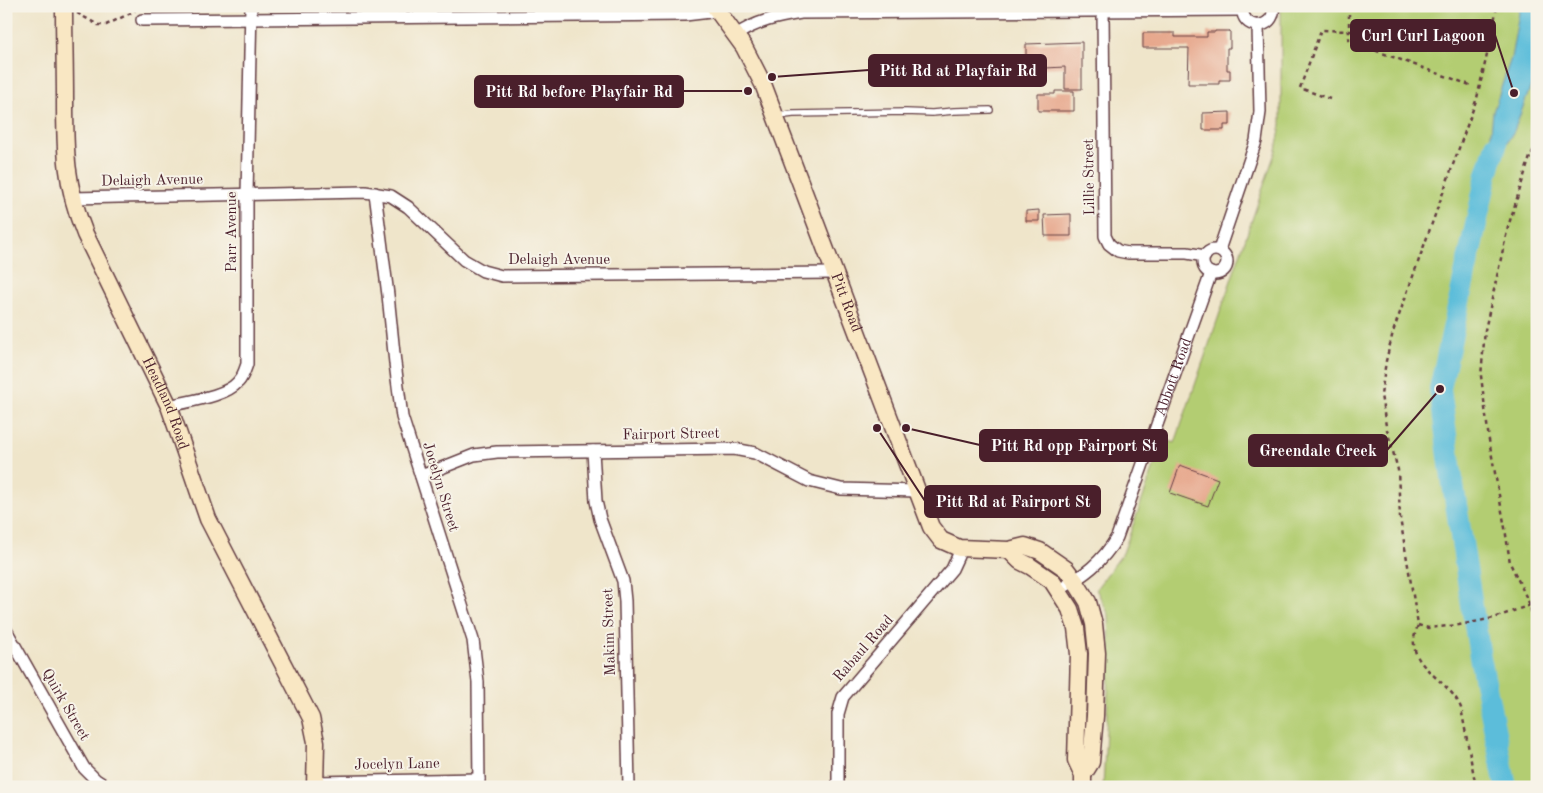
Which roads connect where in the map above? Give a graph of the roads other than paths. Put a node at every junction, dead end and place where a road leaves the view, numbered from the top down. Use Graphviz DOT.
graph roads {
  1 [pos="64,6"];
  2 [pos="251,6"];
  3 [pos="1273,6"];
  4 [pos="1243,8"];
  5 [pos="717,9"];
  6 [pos="1103,11"];
  7 [pos="141,14"];
  8 [pos="251,19"];
  9 [pos="1258,26"];
  10 [pos="736,35"];
  11 [pos="990,110"];
  12 [pos="775,116"];
  13 [pos="375,193"];
  14 [pos="247,194"];
  15 [pos="72,198"];
  16 [pos="1219,250"];
  17 [pos="1205,256"];
  18 [pos="834,273"];
  19 [pos="1211,273"];
  20 [pos="168,406"];
  21 [pos="593,451"];
  22 [pos="421,476"];
  23 [pos="917,491"];
  24 [pos="960,548"];
  25 [pos="1009,550"];
  26 [pos="1075,581"];
  27 [pos="1059,590"];
  28 [pos="6,630"];
  29 [pos="1083,781"];
  30 [pos="479,783"];
  31 [pos="315,784"];
  32 [pos="107,787"];
  33 [pos="629,787"];
  34 [pos="838,787"];
  1 -- 15 [label="main road, Headland Road"];
  2 -- 8 [label="street, Parr Avenue"];
  3 -- 9 [label="street"];
  4 -- 6 [label="street"];
  4 -- 9 [label="street"];
  5 -- 8 [label="street"];
  5 -- 10 [label="main road, Pitt Road"];
  6 -- 10 [label="street"];
  6 -- 17 [label="street, Lillie Street"];
  7 -- 8 [label="street"];
  8 -- 14 [label="street, Parr Avenue"];
  9 -- 16 [label="street"];
  10 -- 12 [label="main road, Pitt Road"];
  11 -- 12 [label="lane"];
  12 -- 18 [label="main road, Pitt Road"];
  13 -- 14 [label="street, Delaigh Avenue"];
  13 -- 18 [label="street, Delaigh Avenue"];
  13 -- 22 [label="street, Jocelyn Street"];
  14 -- 15 [label="street, Delaigh Avenue"];
  14 -- 20 [label="street, Parr Avenue"];
  15 -- 20 [label="main road, Headland Road"];
  16 -- 17 [label="street"];
  16 -- 19 [label="street"];
  17 -- 19 [label="street"];
  18 -- 23 [label="main road, Pitt Road"];
  19 -- 26 [label="street, Abbott Road"];
  20 -- 31 [label="main road, Headland Road"];
  21 -- 22 [label="street, Fairport Street"];
  21 -- 23 [label="street, Fairport Street"];
  21 -- 33 [label="street, Makim Street"];
  22 -- 30 [label="street, Jocelyn Street"];
  23 -- 24 [label="main road, Pitt Road"];
  24 -- 25 [label="main road, Pitt Road"];
  24 -- 34 [label="street, Rabaul Road"];
  25 -- 26 [label="main road, Pitt Road"];
  25 -- 27 [label="main road"];
  26 -- 27 [label="street, Abbott Road"];
  26 -- 29 [label="main road"];
  27 -- 29 [label="main road"];
  28 -- 32 [label="street, Quirk Street"];
  30 -- 31 [label="street, Jocelyn Lane"];
}
